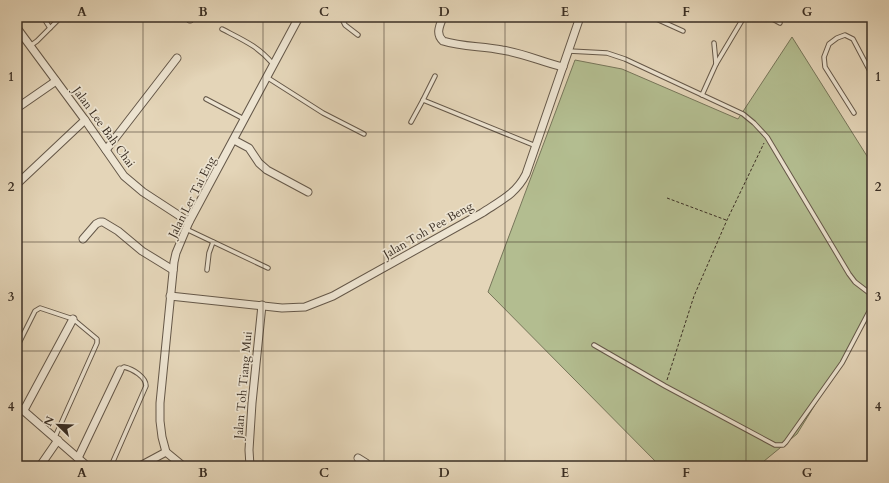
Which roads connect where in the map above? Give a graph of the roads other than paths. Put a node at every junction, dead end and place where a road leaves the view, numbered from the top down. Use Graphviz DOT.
graph roads {
  1 [pos="43,17"];
  2 [pos="61,17"];
  3 [pos="299,17"];
  4 [pos="340,17"];
  5 [pos="443,17"];
  6 [pos="580,17"];
  7 [pos="652,17"];
  8 [pos="744,17"];
  9 [pos="769,17"];
  10 [pos="780,23"];
  11 [pos="17,28"];
  12 [pos="50,28"];
  13 [pos="222,29"];
  14 [pos="683,31"];
  15 [pos="358,35"];
  16 [pos="714,43"];
  17 [pos="30,46"];
  18 [pos="569,51"];
  19 [pos="177,58"];
  20 [pos="716,64"];
  21 [pos="274,65"];
  22 [pos="563,67"];
  23 [pos="872,75"];
  24 [pos="435,76"];
  25 [pos="268,78"];
  26 [pos="56,80"];
  27 [pos="702,95"];
  28 [pos="206,99"];
  29 [pos="423,100"];
  30 [pos="17,108"];
  31 [pos="854,113"];
  32 [pos="245,119"];
  33 [pos="81,122"];
  34 [pos="411,122"];
  35 [pos="364,134"];
  36 [pos="234,140"];
  37 [pos="536,146"];
  38 [pos="106,150"];
  39 [pos="17,184"];
  40 [pos="308,192"];
  41 [pos="189,222"];
  42 [pos="186,229"];
  43 [pos="83,238"];
  44 [pos="213,242"];
  45 [pos="268,268"];
  46 [pos="173,270"];
  47 [pos="207,270"];
  48 [pos="872,295"];
  49 [pos="170,296"];
  50 [pos="262,305"];
  51 [pos="872,306"];
  52 [pos="73,319"];
  53 [pos="594,345"];
  54 [pos="17,347"];
  55 [pos="120,370"];
  56 [pos="17,405"];
  57 [pos="24,410"];
  58 [pos="56,438"];
  59 [pos="166,452"];
  60 [pos="78,458"];
  61 [pos="358,458"];
  62 [pos="40,466"];
  63 [pos="87,466"];
  64 [pos="111,466"];
  65 [pos="140,466"];
  66 [pos="182,466"];
  67 [pos="250,466"];
  68 [pos="368,466"];
  1 -- 12 [label="lane"];
  2 -- 12 [label="lane"];
  3 -- 21 [label="street, Jalan Ler Tai Eng"];
  4 -- 15 [label="lane"];
  5 -- 22 [label="street"];
  6 -- 18 [label="street, Jalan Toh Pee Beng"];
  7 -- 14 [label="lane"];
  8 -- 20 [label="lane"];
  9 -- 10 [label="lane"];
  11 -- 17 [label="street, Jalan Lee Bah Chai"];
  12 -- 17 [label="lane"];
  13 -- 21 [label="lane"];
  16 -- 20 [label="lane"];
  17 -- 26 [label="street, Jalan Lee Bah Chai"];
  18 -- 22 [label="street, Jalan Toh Pee Beng"];
  18 -- 27 [label="lane"];
  19 -- 38 [label="street"];
  20 -- 27 [label="lane"];
  21 -- 25 [label="street, Jalan Ler Tai Eng"];
  22 -- 37 [label="street, Jalan Toh Pee Beng"];
  23 -- 31 [label="lane"];
  24 -- 29 [label="lane"];
  25 -- 32 [label="street, Jalan Ler Tai Eng"];
  25 -- 35 [label="lane"];
  26 -- 30 [label="street"];
  26 -- 33 [label="street, Jalan Lee Bah Chai"];
  27 -- 48 [label="lane"];
  28 -- 32 [label="lane"];
  29 -- 34 [label="lane"];
  29 -- 37 [label="lane"];
  32 -- 36 [label="street, Jalan Ler Tai Eng"];
  33 -- 38 [label="street, Jalan Lee Bah Chai"];
  33 -- 39 [label="street"];
  36 -- 40 [label="street"];
  36 -- 41 [label="street, Jalan Ler Tai Eng"];
  37 -- 50 [label="street, Jalan Toh Pee Beng"];
  38 -- 41 [label="street, Jalan Lee Bah Chai"];
  41 -- 42 [label="street, Jalan Ler Tai Eng"];
  42 -- 44 [label="lane"];
  42 -- 46 [label="street, Jalan Ler Tai Eng"];
  43 -- 46 [label="street"];
  44 -- 45 [label="lane"];
  44 -- 47 [label="lane"];
  46 -- 49 [label="street, Jalan Ler Tai Eng"];
  49 -- 50 [label="street, Jalan Toh Pee Beng"];
  49 -- 59 [label="street, Jalan Ler Tai Eng"];
  50 -- 67 [label="street, Jalan Toh Tiang Mui"];
  51 -- 53 [label="lane"];
  52 -- 54 [label="lane"];
  52 -- 57 [label="street"];
  52 -- 58 [label="lane"];
  55 -- 60 [label="street"];
  55 -- 64 [label="lane"];
  56 -- 57 [label="street"];
  57 -- 58 [label="street"];
  58 -- 60 [label="street"];
  58 -- 62 [label="street"];
  59 -- 65 [label="street"];
  59 -- 66 [label="street"];
  60 -- 63 [label="street"];
  61 -- 68 [label="street"];
}
